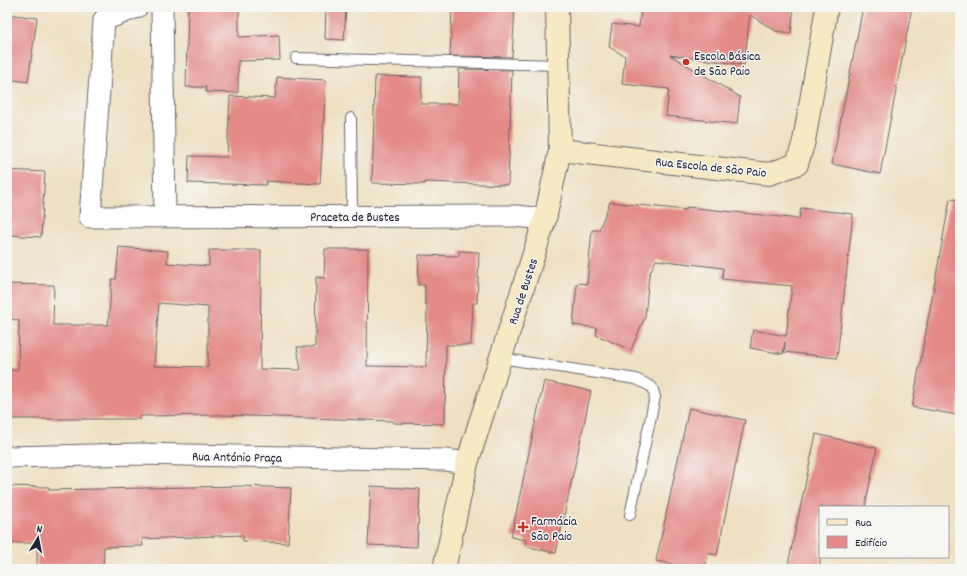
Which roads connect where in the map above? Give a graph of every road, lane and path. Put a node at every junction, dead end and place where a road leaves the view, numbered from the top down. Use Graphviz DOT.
graph roads {
  1 [pos="137,7"];
  2 [pos="162,7"];
  3 [pos="557,7"];
  4 [pos="827,7"];
  5 [pos="296,58"];
  6 [pos="559,66"];
  7 [pos="351,118"];
  8 [pos="560,150"];
  9 [pos="165,216"];
  10 [pos="352,216"];
  11 [pos="545,219"];
  12 [pos="500,358"];
  13 [pos="7,457"];
  14 [pos="467,463"];
  15 [pos="630,515"];
  16 [pos="444,569"];
  1 -- 9 [label="street, Praceta de Bustes"];
  2 -- 9 [label="street"];
  3 -- 6 [label="main road, Rua de Bustes"];
  4 -- 8 [label="main road, Rua Escola de São Paio"];
  5 -- 6 [label="lane"];
  6 -- 8 [label="main road, Rua de Bustes"];
  7 -- 10 [label="lane"];
  8 -- 11 [label="main road, Rua de Bustes"];
  9 -- 10 [label="street, Praceta de Bustes"];
  10 -- 11 [label="street, Praceta de Bustes"];
  11 -- 12 [label="main road, Rua de Bustes"];
  12 -- 14 [label="main road, Rua de Bustes"];
  12 -- 15 [label="lane"];
  13 -- 14 [label="street, Rua António Praça"];
  14 -- 16 [label="main road, Rua de Bustes"];
}
